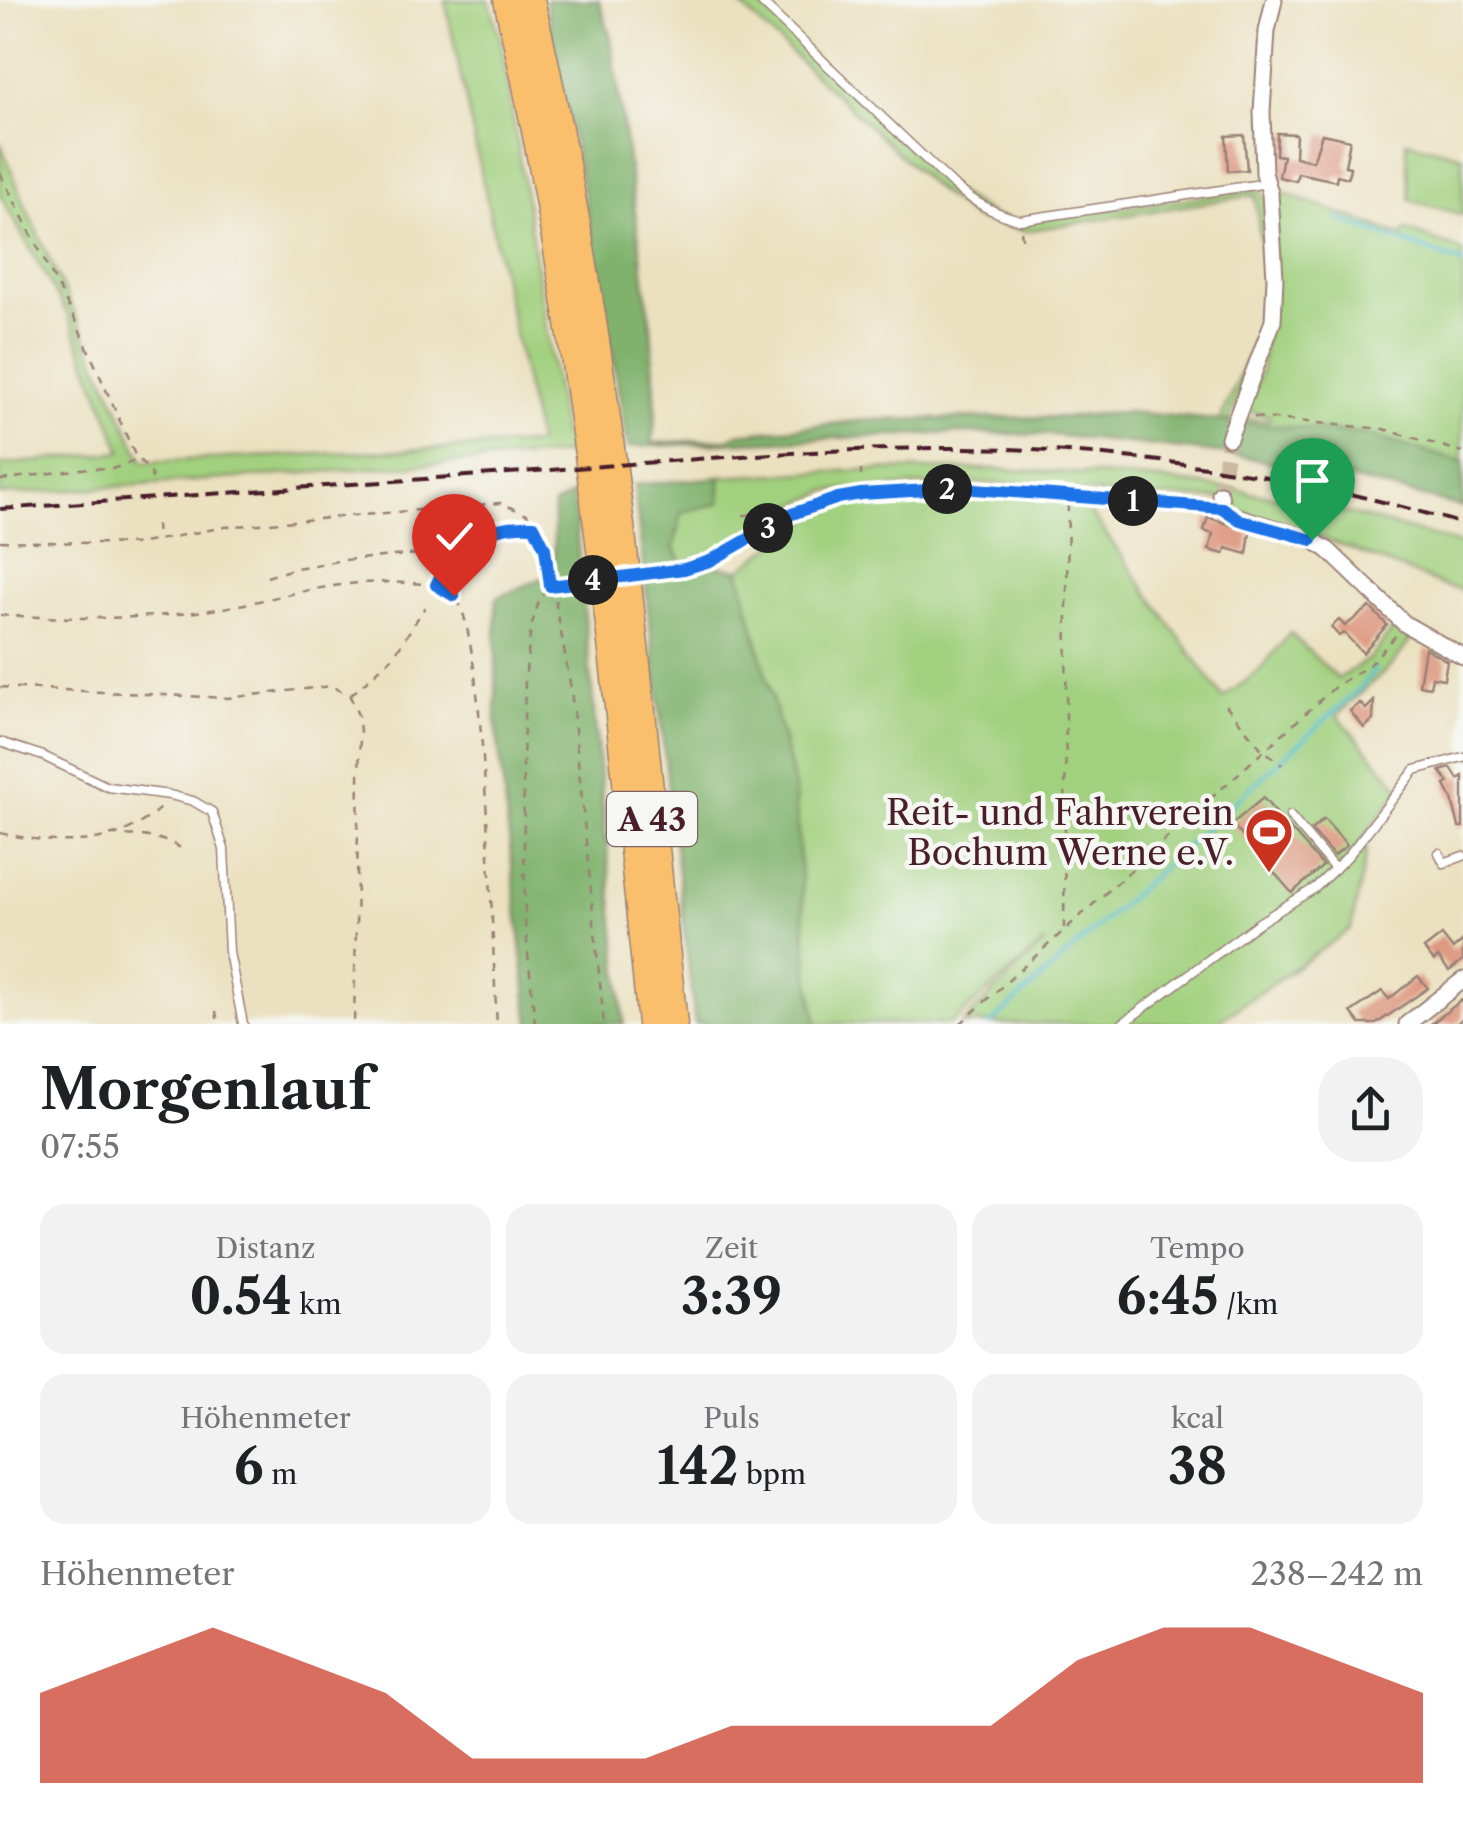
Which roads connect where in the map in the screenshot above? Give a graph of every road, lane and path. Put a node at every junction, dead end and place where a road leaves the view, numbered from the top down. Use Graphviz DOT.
graph roads {
  1 [pos="508,0"];
  2 [pos="530,0"];
  3 [pos="760,0"];
  4 [pos="1274,0"];
  5 [pos="0,173"];
  6 [pos="1268,183"];
  7 [pos="1020,220"];
  8 [pos="1023,244"];
  9 [pos="1236,415"];
  10 [pos="1229,438"];
  11 [pos="1463,452"];
  12 [pos="135,455"];
  13 [pos="862,470"];
  14 [pos="152,479"];
  15 [pos="0,480"];
  16 [pos="861,494"];
  17 [pos="1068,495"];
  18 [pos="1221,501"];
  19 [pos="792,514"];
  20 [pos="743,516"];
  21 [pos="156,524"];
  22 [pos="534,526"];
  23 [pos="0,541"];
  24 [pos="157,541"];
  25 [pos="455,551"];
  26 [pos="267,577"];
  27 [pos="436,585"];
  28 [pos="550,586"];
  29 [pos="425,607"];
  30 [pos="0,615"];
  31 [pos="1405,624"];
  32 [pos="1463,657"];
  33 [pos="0,687"];
  34 [pos="350,696"];
  35 [pos="1226,704"];
  36 [pos="0,742"];
  37 [pos="1264,750"];
  38 [pos="1463,757"];
  39 [pos="1282,765"];
  40 [pos="170,795"];
  41 [pos="1290,816"];
  42 [pos="0,833"];
  43 [pos="108,835"];
  44 [pos="184,850"];
  45 [pos="1439,852"];
  46 [pos="1463,856"];
  47 [pos="1335,869"];
  48 [pos="1064,928"];
  49 [pos="1463,980"];
  50 [pos="216,1012"];
  51 [pos="218,1024"];
  52 [pos="243,1024"];
  53 [pos="354,1024"];
  54 [pos="497,1024"];
  55 [pos="535,1024"];
  56 [pos="604,1024"];
  57 [pos="652,1024"];
  58 [pos="673,1024"];
  59 [pos="960,1024"];
  60 [pos="1122,1024"];
  61 [pos="1407,1024"];
  1 -- 57 [label="highway, A 43"];
  2 -- 58 [label="highway, A 43"];
  3 -- 7 [label="lane"];
  4 -- 6 [label="street"];
  5 -- 12 [label="path"];
  6 -- 7 [label="lane"];
  6 -- 9 [label="street"];
  7 -- 8 [label="path"];
  9 -- 10 [label="street"];
  9 -- 11 [label="path"];
  12 -- 14 [label="path"];
  12 -- 15 [label="path"];
  13 -- 16 [label="path"];
  16 -- 17 [label="path"];
  16 -- 19 [label="path"];
  17 -- 18 [label="path"];
  17 -- 48 [label="path"];
  18 -- 31 [label="street"];
  19 -- 20 [label="path"];
  19 -- 28 [label="path, bridge"];
  21 -- 24 [label="path"];
  22 -- 24 [label="path"];
  22 -- 25 [label="path"];
  22 -- 28 [label="path"];
  23 -- 24 [label="path"];
  25 -- 26 [label="path"];
  25 -- 27 [label="path"];
  27 -- 30 [label="path"];
  27 -- 54 [label="path"];
  28 -- 55 [label="path"];
  28 -- 56 [label="path"];
  29 -- 34 [label="path"];
  31 -- 32 [label="street"];
  31 -- 37 [label="path"];
  33 -- 34 [label="path"];
  34 -- 53 [label="path"];
  35 -- 37 [label="path"];
  36 -- 40 [label="lane"];
  37 -- 39 [label="path"];
  37 -- 48 [label="path"];
  38 -- 47 [label="lane"];
  40 -- 43 [label="path"];
  40 -- 52 [label="lane"];
  41 -- 47 [label="lane"];
  42 -- 43 [label="path"];
  43 -- 44 [label="path"];
  45 -- 46 [label="lane"];
  47 -- 60 [label="lane"];
  48 -- 59 [label="path"];
  49 -- 61 [label="street"];
  50 -- 51 [label="path"];
}
